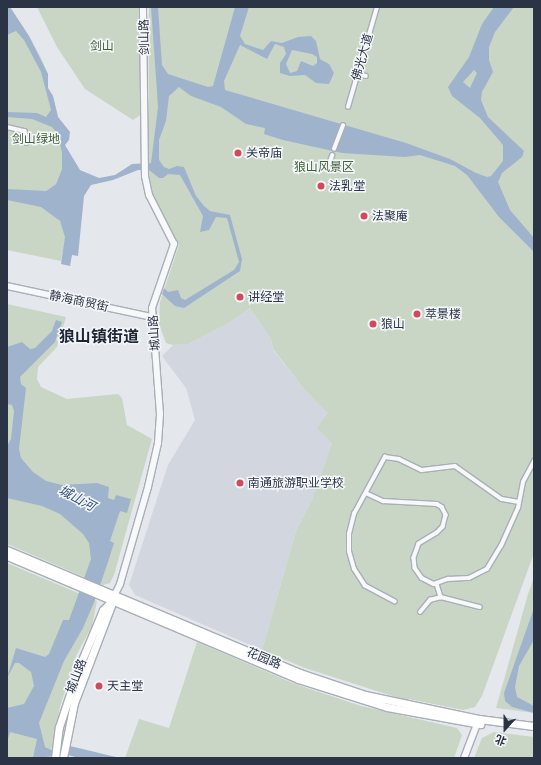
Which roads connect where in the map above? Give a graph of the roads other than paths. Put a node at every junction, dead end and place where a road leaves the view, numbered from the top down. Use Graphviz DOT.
graph roads {
  1 [pos="143,7"];
  2 [pos="377,7"];
  3 [pos="145,68"];
  4 [pos="358,74"];
  5 [pos="366,76"];
  6 [pos="348,107"];
  7 [pos="343,126"];
  8 [pos="7,127"];
  9 [pos="27,143"];
  10 [pos="334,149"];
  11 [pos="332,156"];
  12 [pos="329,164"];
  13 [pos="7,286"];
  14 [pos="152,317"];
  15 [pos="534,461"];
  16 [pos="366,493"];
  17 [pos="519,502"];
  18 [pos="7,550"];
  19 [pos="7,556"];
  20 [pos="82,584"];
  21 [pos="437,584"];
  22 [pos="114,597"];
  23 [pos="441,597"];
  24 [pos="395,602"];
  25 [pos="480,607"];
  26 [pos="420,612"];
  27 [pos="478,721"];
  28 [pos="534,726"];
  29 [pos="534,729"];
  30 [pos="59,754"];
  31 [pos="464,758"];
  1 -- 3 [label="street, 剑山路"];
  2 -- 4 [label="street, 佛光大道"];
  3 -- 14 [label="street, 城山路"];
  4 -- 5 [label="street"];
  4 -- 6 [label="street, 佛光大道"];
  7 -- 10 [label="street"];
  8 -- 9 [label="street"];
  11 -- 12 [label="street"];
  13 -- 14 [label="street, 静海商贸街"];
  14 -- 22 [label="street, 城山路"];
  15 -- 17 [label="street"];
  16 -- 17 [label="street"];
  16 -- 21 [label="street"];
  16 -- 24 [label="street"];
  17 -- 21 [label="street"];
  18 -- 20 [label="main road, 花园路"];
  19 -- 20 [label="main road, 花园路"];
  20 -- 22 [label="main road, 花园路"];
  21 -- 23 [label="street"];
  22 -- 27 [label="main road, 花园路"];
  22 -- 30 [label="main road, 城山路"];
  23 -- 25 [label="street"];
  23 -- 26 [label="street"];
  27 -- 28 [label="main road, 花园路"];
  27 -- 29 [label="main road, 花园路"];
  27 -- 31 [label="street"];
}
